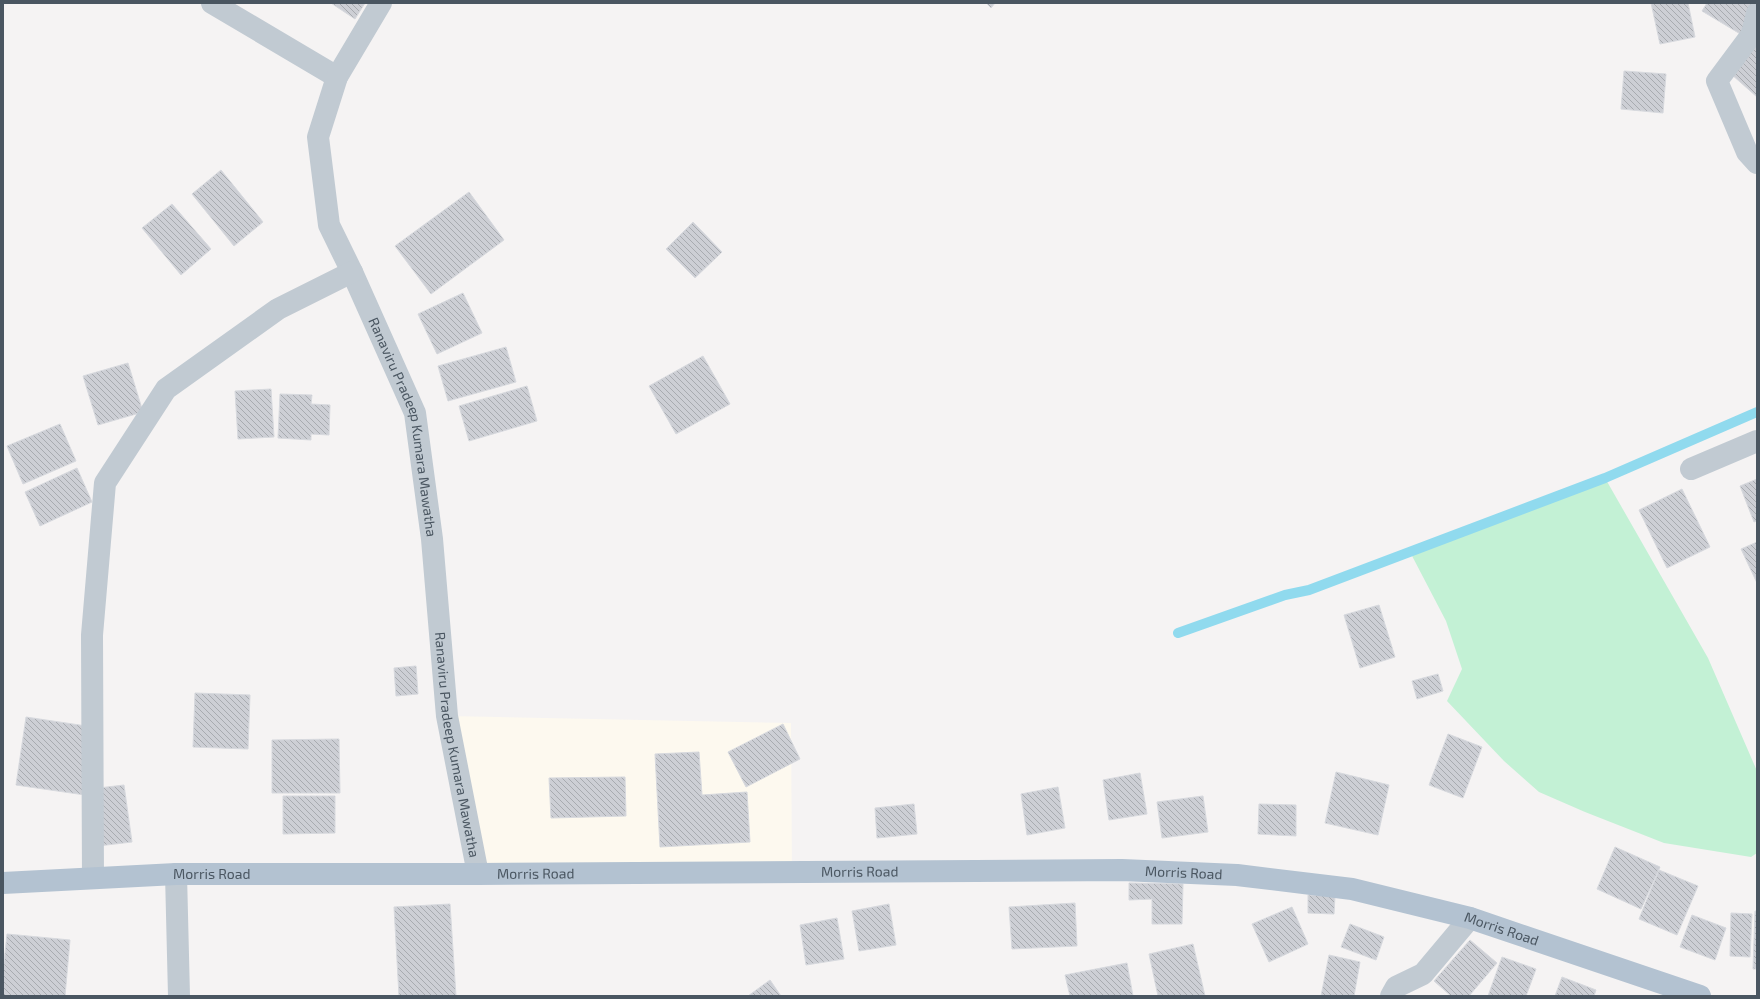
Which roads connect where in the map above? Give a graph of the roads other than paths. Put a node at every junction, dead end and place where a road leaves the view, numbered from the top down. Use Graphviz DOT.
graph roads {
  1 [pos="212,3"];
  2 [pos="381,3"];
  3 [pos="1757,13"];
  4 [pos="337,77"];
  5 [pos="1757,164"];
  6 [pos="352,272"];
  7 [pos="1757,441"];
  8 [pos="1691,469"];
  9 [pos="176,874"];
  10 [pos="478,874"];
  11 [pos="93,878"];
  12 [pos="3,883"];
  13 [pos="1470,918"];
  14 [pos="179,996"];
  15 [pos="1391,996"];
  16 [pos="1700,996"];
  1 -- 4 [label="street"];
  2 -- 4 [label="street, Ranaviru Pradeep Kumara Mawatha"];
  3 -- 5 [label="street"];
  4 -- 6 [label="street, Ranaviru Pradeep Kumara Mawatha"];
  6 -- 10 [label="street, Ranaviru Pradeep Kumara Mawatha"];
  6 -- 11 [label="street"];
  7 -- 8 [label="street"];
  9 -- 10 [label="main road, Morris Road"];
  9 -- 11 [label="main road, Morris Road"];
  9 -- 14 [label="street"];
  10 -- 13 [label="main road, Morris Road"];
  11 -- 12 [label="main road, Morris Road"];
  13 -- 15 [label="street"];
  13 -- 16 [label="main road, Morris Road"];
}
